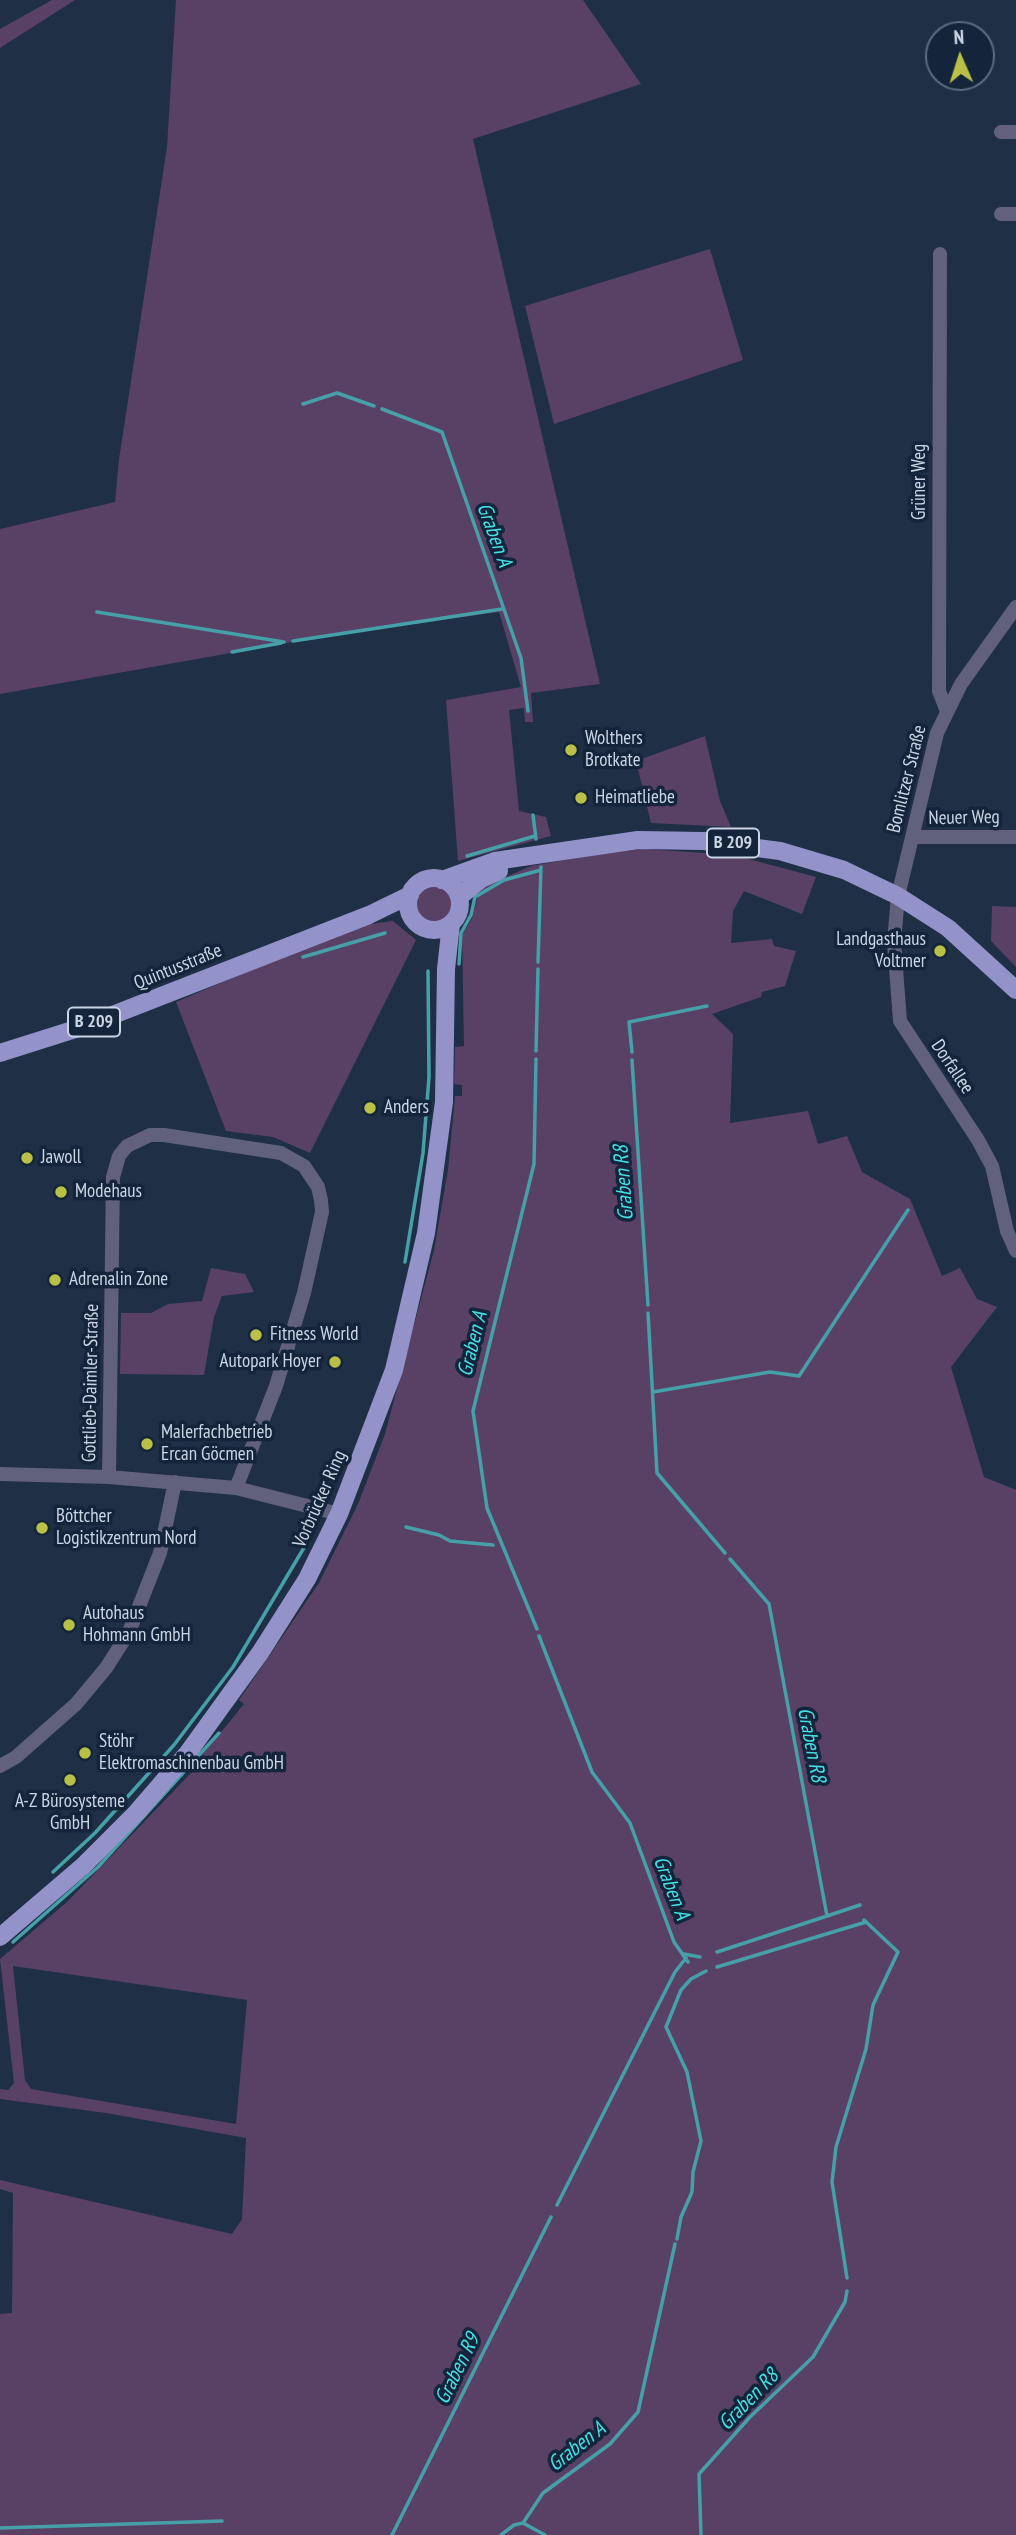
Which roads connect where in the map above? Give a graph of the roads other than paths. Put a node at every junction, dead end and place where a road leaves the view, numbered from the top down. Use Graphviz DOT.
graph roads {
  1 [pos="940,254"];
  2 [pos="1016,607"];
  3 [pos="946,709"];
  4 [pos="912,837"];
  5 [pos="1016,837"];
  6 [pos="513,861"];
  7 [pos="442,880"];
  8 [pos="410,895"];
  9 [pos="898,896"];
  10 [pos="459,897"];
  11 [pos="369,915"];
  12 [pos="411,917"];
  13 [pos="450,924"];
  14 [pos="431,930"];
  15 [pos="446,969"];
  16 [pos="1016,990"];
  17 [pos="0,1053"];
  18 [pos="1016,1251"];
  19 [pos="0,1474"];
  20 [pos="109,1477"];
  21 [pos="175,1482"];
  22 [pos="236,1488"];
  23 [pos="339,1514"];
  24 [pos="0,1766"];
  25 [pos="0,1937"];
  1 -- 3 [label="street, Grüner Weg"];
  2 -- 3 [label="street, Bomlitzer Straße"];
  3 -- 4 [label="street, Bomlitzer Straße"];
  4 -- 5 [label="street, Neuer Weg"];
  4 -- 9 [label="street, Bomlitzer Straße"];
  6 -- 7 [label="main road, B 209"];
  6 -- 9 [label="main road, B 209"];
  6 -- 10 [label="main road, B 209"];
  7 -- 8 [label="main road, B 209"];
  7 -- 10 [label="main road"];
  8 -- 11 [label="main road, Quintusstraße / B 209"];
  8 -- 12 [label="main road"];
  9 -- 16 [label="main road, B 209"];
  9 -- 18 [label="street, Dorfallee"];
  10 -- 13 [label="main road"];
  11 -- 12 [label="main road, Quintusstraße / B 209"];
  11 -- 17 [label="main road, Quintusstraße / B 209"];
  12 -- 14 [label="main road"];
  13 -- 14 [label="main road"];
  13 -- 15 [label="main road, Vorbrücker Ring"];
  14 -- 15 [label="main road, Vorbrücker Ring"];
  15 -- 23 [label="main road, Vorbrücker Ring"];
  19 -- 20 [label="street"];
  20 -- 21 [label="street"];
  20 -- 22 [label="street, Gottlieb-Daimler-Straße"];
  21 -- 22 [label="street"];
  21 -- 24 [label="street"];
  22 -- 23 [label="street"];
  23 -- 25 [label="main road, Vorbrücker Ring"];
}
